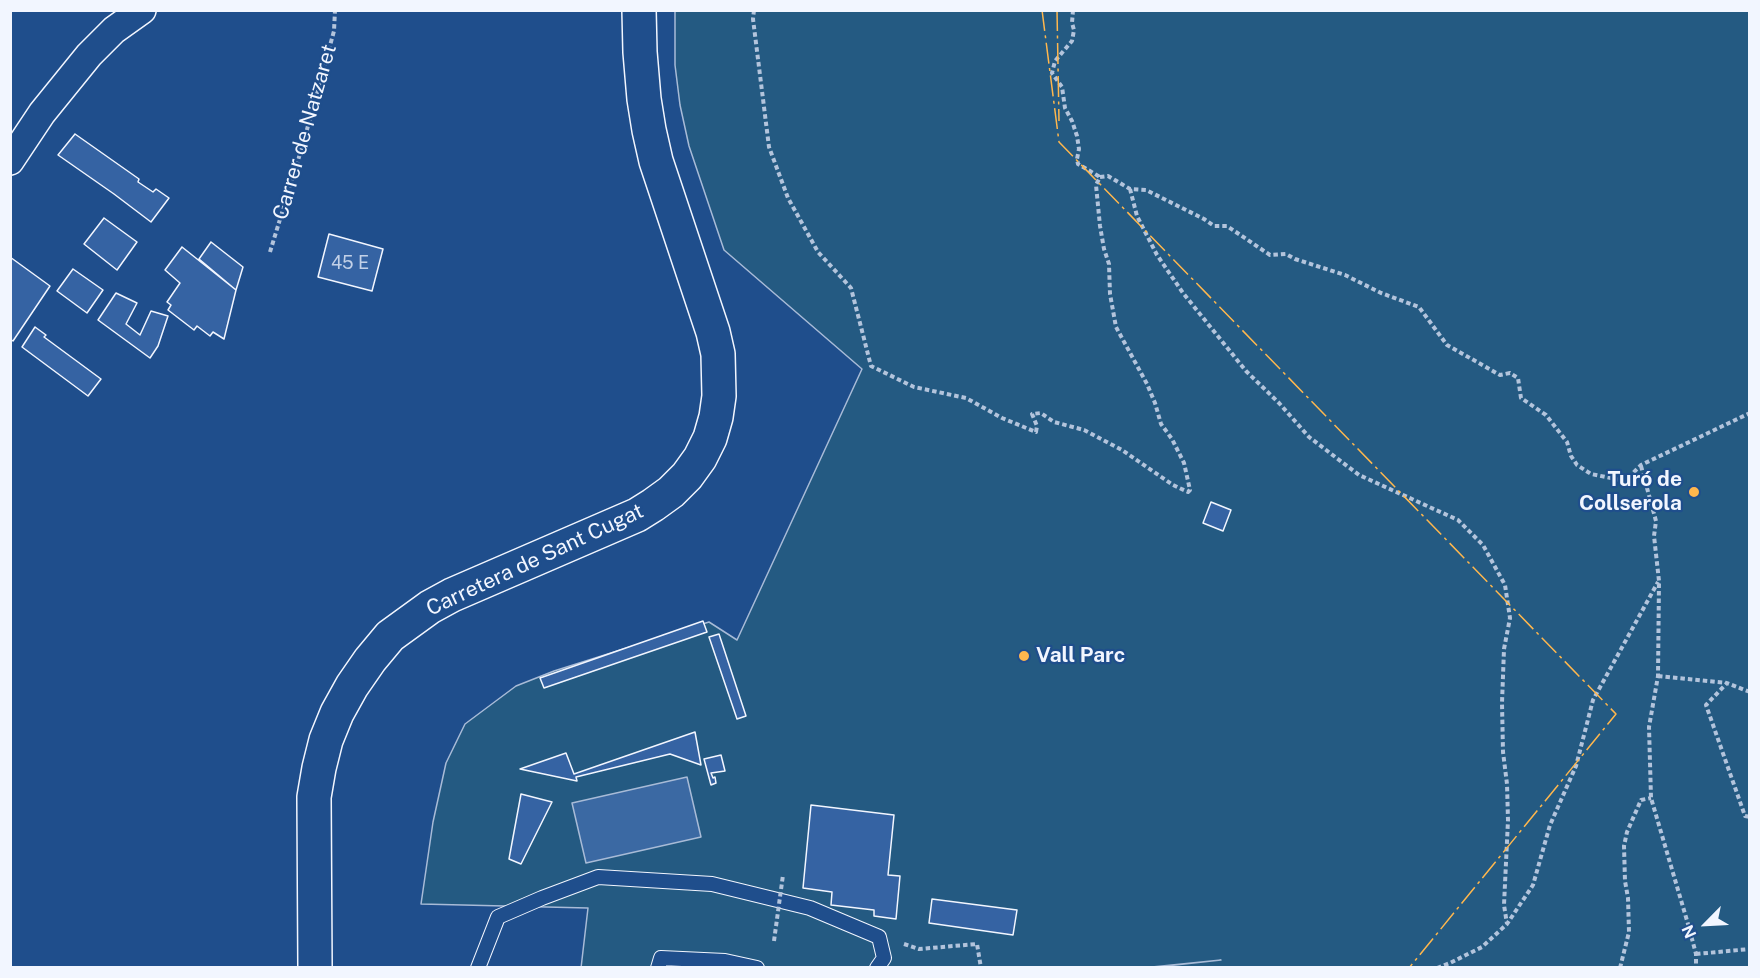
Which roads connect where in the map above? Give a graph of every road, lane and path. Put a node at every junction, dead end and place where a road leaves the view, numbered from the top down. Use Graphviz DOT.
graph roads {
  1 [pos="142,10"];
  2 [pos="335,10"];
  3 [pos="639,10"];
  4 [pos="660,10"];
  5 [pos="754,10"];
  6 [pos="1073,10"];
  7 [pos="10,161"];
  8 [pos="1100,177"];
  9 [pos="1130,189"];
  10 [pos="270,252"];
  11 [pos="1749,413"];
  12 [pos="1641,465"];
  13 [pos="1659,581"];
  14 [pos="1658,676"];
  15 [pos="1727,683"];
  16 [pos="1749,692"];
  17 [pos="1651,798"];
  18 [pos="1749,818"];
  19 [pos="783,875"];
  20 [pos="1507,924"];
  21 [pos="879,937"];
  22 [pos="774,941"];
  23 [pos="1749,949"];
  24 [pos="1696,954"];
  25 [pos="315,968"];
  26 [pos="334,968"];
  27 [pos="478,968"];
  28 [pos="658,968"];
  29 [pos="757,968"];
  30 [pos="877,968"];
  31 [pos="981,968"];
  32 [pos="1437,968"];
  33 [pos="1620,968"];
  34 [pos="1696,968"];
  1 -- 7 [label="street"];
  2 -- 10 [label="path, Carrer de Natzaret"];
  3 -- 25 [label="main road, Carretera de Sant Cugat"];
  4 -- 26 [label="main road, Carretera de Sant Cugat"];
  5 -- 8 [label="path"];
  6 -- 8 [label="path"];
  8 -- 9 [label="path"];
  9 -- 12 [label="path"];
  9 -- 20 [label="path"];
  11 -- 12 [label="path"];
  12 -- 13 [label="path"];
  13 -- 14 [label="path"];
  13 -- 20 [label="path"];
  14 -- 15 [label="path"];
  14 -- 17 [label="path"];
  15 -- 16 [label="path"];
  15 -- 18 [label="path"];
  17 -- 24 [label="path"];
  17 -- 33 [label="path"];
  19 -- 22 [label="path, bridge"];
  20 -- 32 [label="path"];
  21 -- 27 [label="lane"];
  21 -- 30 [label="lane"];
  21 -- 31 [label="path"];
  23 -- 24 [label="path"];
  24 -- 34 [label="path"];
  28 -- 29 [label="lane"];
}
